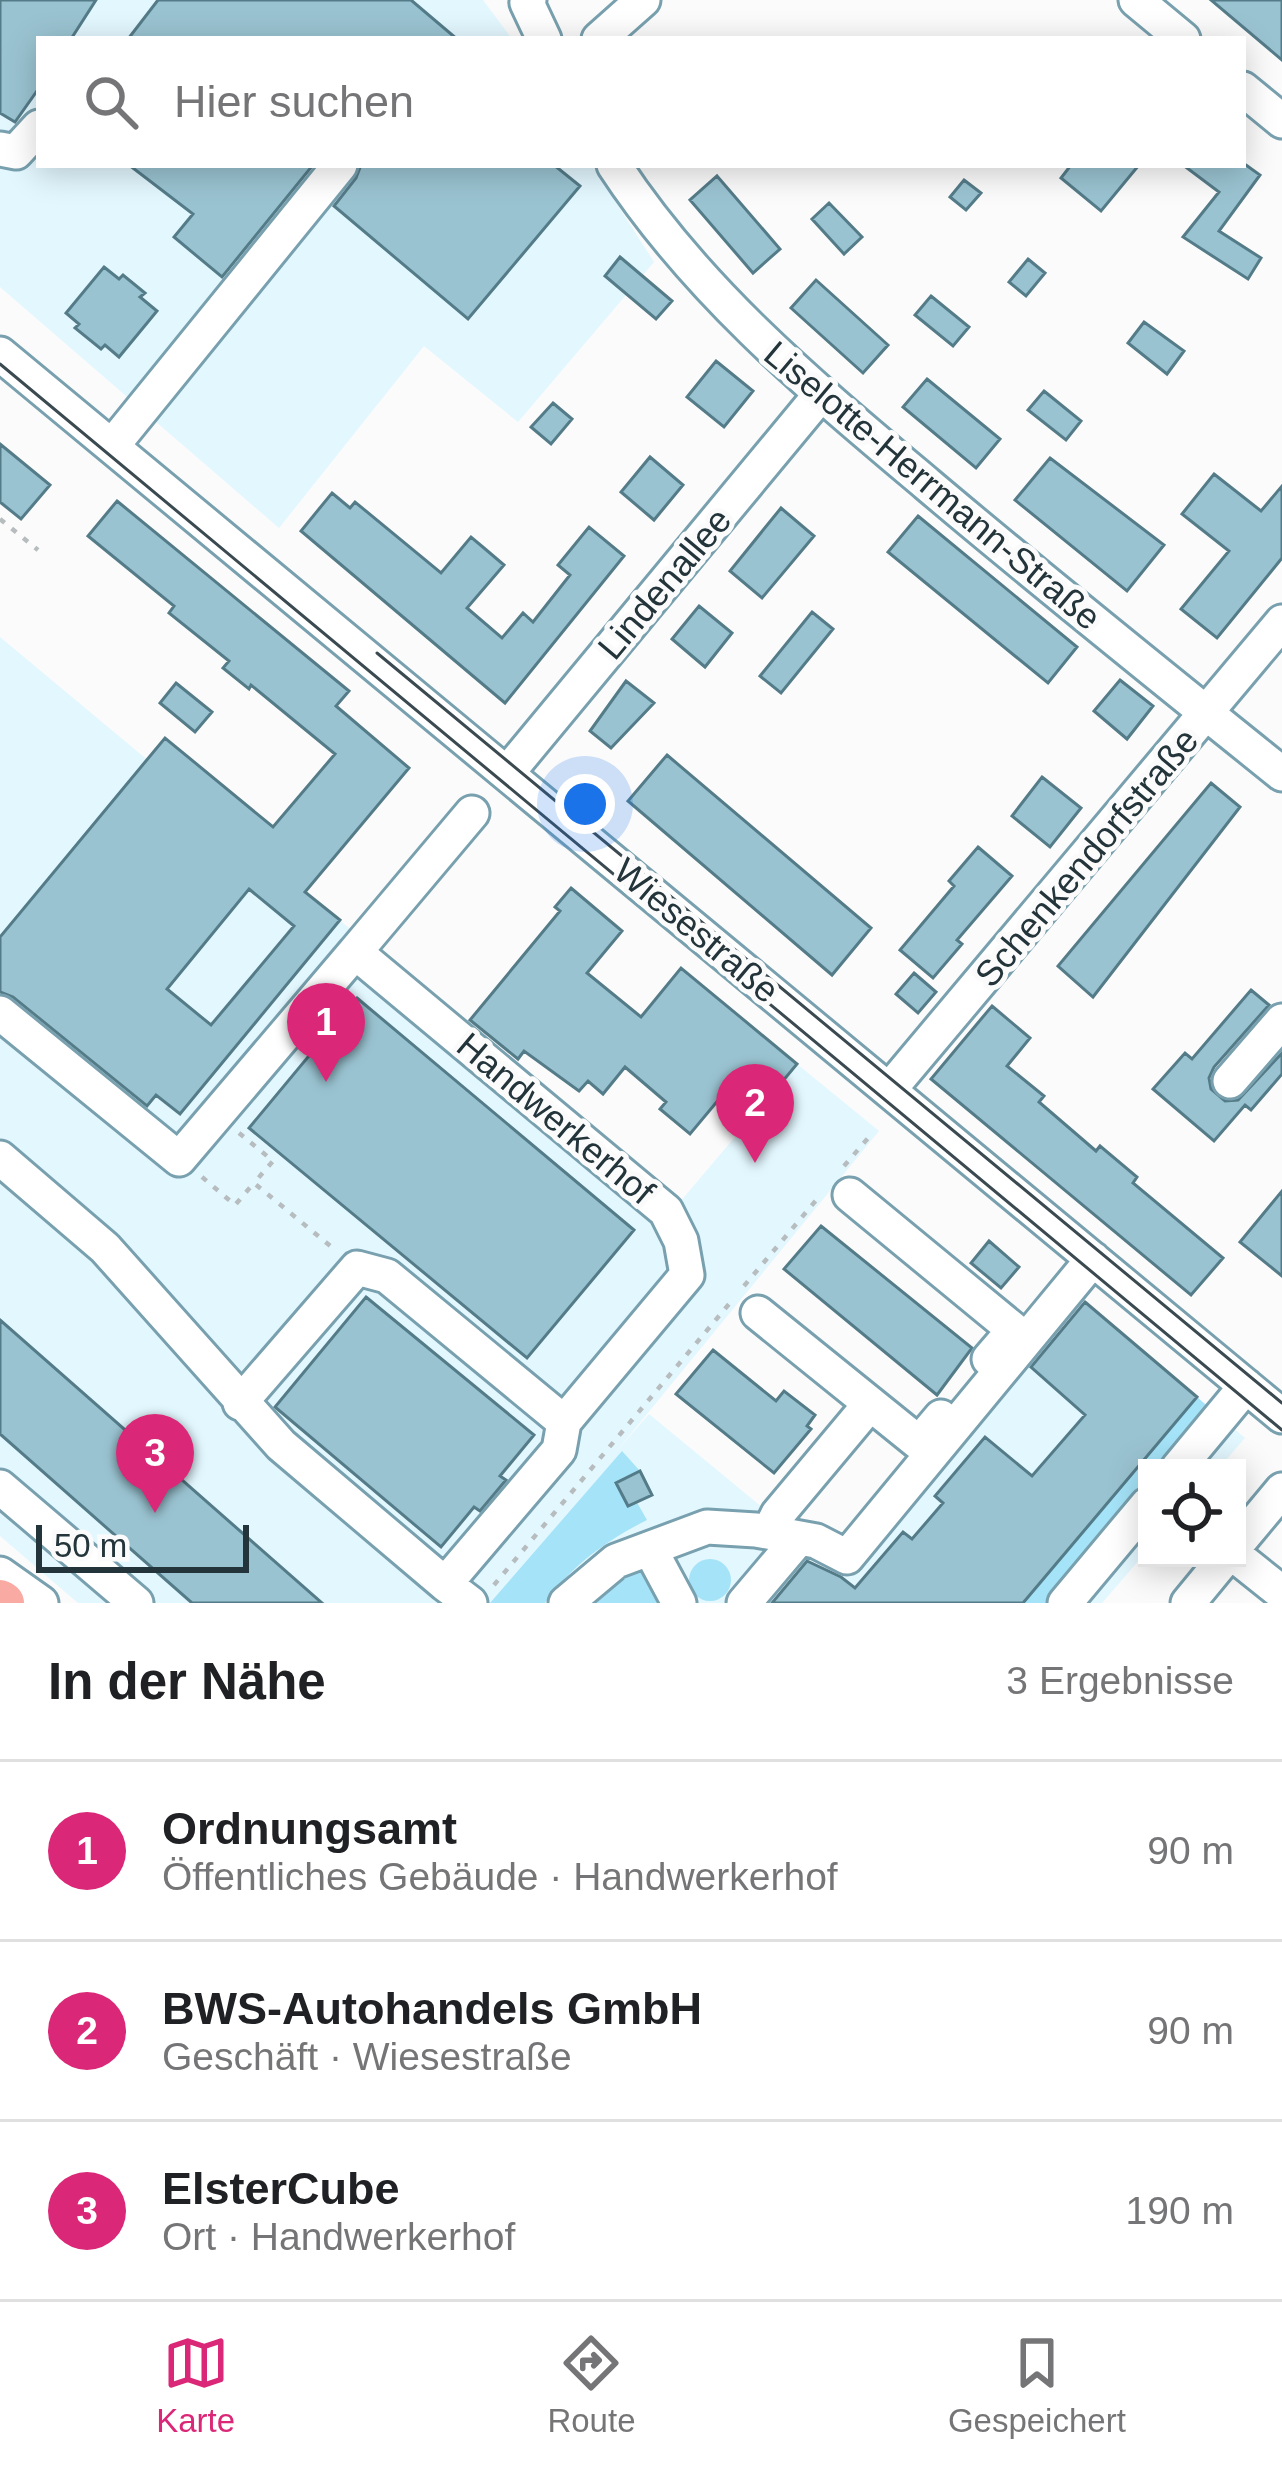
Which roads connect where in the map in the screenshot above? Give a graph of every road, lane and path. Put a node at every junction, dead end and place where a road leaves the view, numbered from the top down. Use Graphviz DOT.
graph roads {
  1 [pos="529,0"];
  2 [pos="643,0"];
  3 [pos="1136,0"];
  4 [pos="543,36"];
  5 [pos="601,36"];
  6 [pos="1179,36"];
  7 [pos="1246,91"];
  8 [pos="1282,121"];
  9 [pos="36,131"];
  10 [pos="0,149"];
  11 [pos="338,168"];
  12 [pos="616,168"];
  13 [pos="0,354"];
  14 [pos="821,394"];
  15 [pos="112,446"];
  16 [pos="0,518"];
  17 [pos="38,550"];
  18 [pos="1282,622"];
  19 [pos="1207,714"];
  20 [pos="508,772"];
  21 [pos="1282,774"];
  22 [pos="472,813"];
  23 [pos="356,952"];
  24 [pos="0,1013"];
  25 [pos="1282,1021"];
  26 [pos="1230,1082"];
  27 [pos="889,1090"];
  28 [pos="225,1122"];
  29 [pos="869,1137"];
  30 [pos="0,1158"];
  31 [pos="175,1164"];
  32 [pos="254,1183"];
  33 [pos="838,1186"];
  34 [pos="1093,1259"];
  35 [pos="357,1268"];
  36 [pos="758,1313"];
  37 [pos="1246,1386"];
  38 [pos="240,1403"];
  39 [pos="870,1404"];
  40 [pos="1282,1416"];
  41 [pos="564,1422"];
  42 [pos="1185,1459"];
  43 [pos="0,1487"];
  44 [pos="1282,1490"];
  45 [pos="1138,1516"];
  46 [pos="1246,1533"];
  47 [pos="784,1535"];
  48 [pos="650,1550"];
  49 [pos="1246,1564"];
  50 [pos="1217,1567"];
  51 [pos="0,1574"];
  52 [pos="470,1591"];
  53 [pos="1282,1594"];
  54 [pos="41,1603"];
  55 [pos="136,1603"];
  56 [pos="566,1603"];
  57 [pos="679,1603"];
  58 [pos="744,1603"];
  59 [pos="1065,1603"];
  60 [pos="1187,1603"];
  1 -- 4 [label="street"];
  2 -- 5 [label="street"];
  3 -- 6 [label="street"];
  7 -- 8 [label="street"];
  9 -- 10 [label="street"];
  11 -- 15 [label="street"];
  12 -- 14 [label="street, Liselotte-Herrmann-Straße"];
  13 -- 15 [label="street, Wiesestraße"];
  14 -- 19 [label="street, Liselotte-Herrmann-Straße"];
  14 -- 20 [label="street, Lindenallee"];
  15 -- 20 [label="street, Wiesestraße"];
  16 -- 17 [label="path"];
  18 -- 19 [label="street, Schenkendorfstraße"];
  19 -- 21 [label="street, Liselotte-Herrmann-Straße"];
  19 -- 27 [label="street, Schenkendorfstraße"];
  20 -- 27 [label="street, Wiesestraße"];
  22 -- 23 [label="street"];
  23 -- 28 [label="street"];
  23 -- 41 [label="street, Handwerkerhof"];
  24 -- 31 [label="street"];
  25 -- 26 [label="street"];
  27 -- 34 [label="street, Wiesestraße"];
  28 -- 31 [label="street"];
  28 -- 32 [label="path"];
  29 -- 33 [label="path"];
  30 -- 38 [label="street"];
  31 -- 32 [label="path"];
  32 -- 35 [label="path"];
  33 -- 39 [label="street"];
  33 -- 52 [label="path"];
  34 -- 37 [label="street, Wiesestraße"];
  34 -- 47 [label="street"];
  35 -- 38 [label="street"];
  35 -- 41 [label="street"];
  36 -- 39 [label="street"];
  37 -- 40 [label="street, Wiesestraße"];
  37 -- 42 [label="street"];
  38 -- 52 [label="street"];
  39 -- 47 [label="street"];
  41 -- 52 [label="street, Handwerkerhof"];
  43 -- 55 [label="street"];
  44 -- 46 [label="street"];
  45 -- 59 [label="street"];
  47 -- 48 [label="street"];
  47 -- 58 [label="street"];
  48 -- 56 [label="street"];
  48 -- 57 [label="street"];
  49 -- 53 [label="street"];
  50 -- 60 [label="street"];
  51 -- 54 [label="street"];
}
